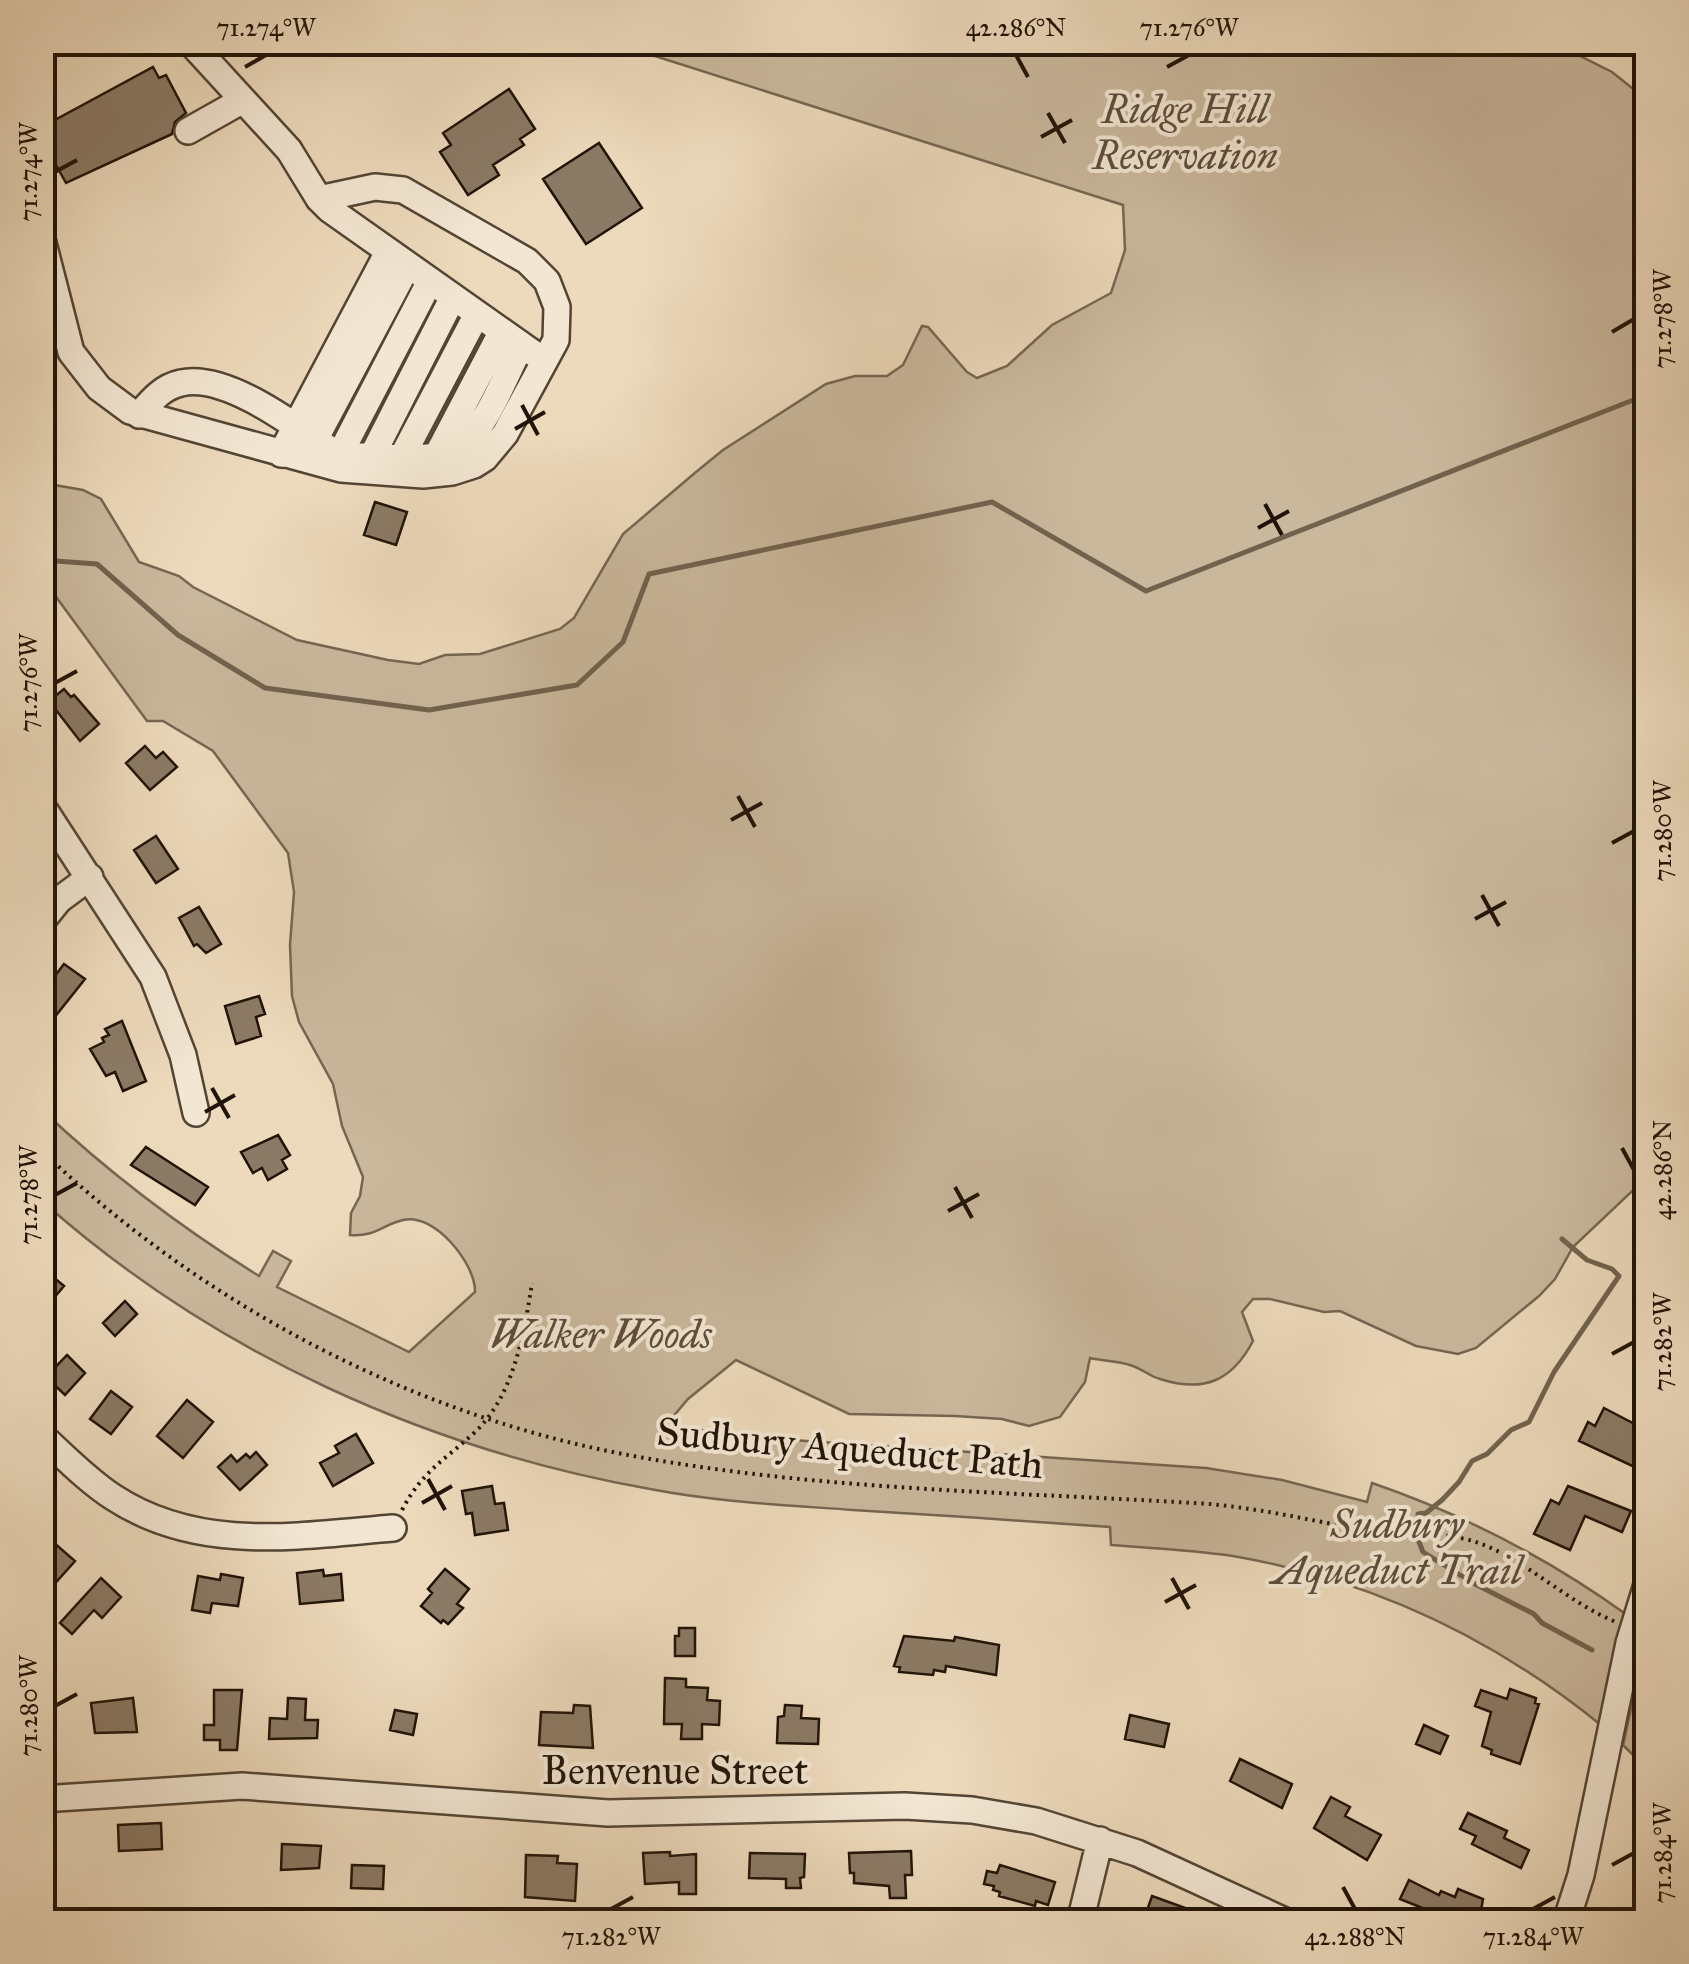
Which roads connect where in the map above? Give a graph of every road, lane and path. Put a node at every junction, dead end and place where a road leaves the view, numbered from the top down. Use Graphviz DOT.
graph roads {
  1 [pos="190,42"];
  2 [pos="242,100"];
  3 [pos="188,132"];
  4 [pos="319,199"];
  5 [pos="42,239"];
  6 [pos="398,259"];
  7 [pos="430,281"];
  8 [pos="454,297"];
  9 [pos="477,314"];
  10 [pos="511,338"];
  11 [pos="545,362"];
  12 [pos="138,415"];
  13 [pos="299,444"];
  14 [pos="338,456"];
  15 [pos="402,456"];
  16 [pos="367,464"];
  17 [pos="42,806"];
  18 [pos="90,878"];
  19 [pos="42,921"];
  20 [pos="196,1113"];
  21 [pos="42,1151"];
  22 [pos="532,1283"];
  23 [pos="488,1418"];
  24 [pos="42,1436"];
  25 [pos="393,1528"];
  26 [pos="1646,1588"];
  27 [pos="1632,1630"];
  28 [pos="42,1799"];
  29 [pos="1100,1840"];
  30 [pos="1080,1922"];
  31 [pos="1287,1922"];
  32 [pos="1566,1922"];
  1 -- 2 [label="street"];
  2 -- 3 [label="street"];
  2 -- 4 [label="street"];
  4 -- 6 [label="street"];
  4 -- 11 [label="street"];
  5 -- 12 [label="street"];
  6 -- 7 [label="street"];
  6 -- 13 [label="street"];
  7 -- 8 [label="street"];
  7 -- 14 [label="street"];
  8 -- 9 [label="street"];
  8 -- 16 [label="street"];
  9 -- 10 [label="street"];
  9 -- 15 [label="street"];
  10 -- 11 [label="street"];
  10 -- 15 [label="street"];
  11 -- 16 [label="street"];
  12 -- 13 [label="street"];
  12 -- 13 [label="street"];
  13 -- 14 [label="street"];
  13 -- 16 [label="street"];
  14 -- 16 [label="street"];
  15 -- 16 [label="street"];
  17 -- 18 [label="street"];
  18 -- 19 [label="street"];
  18 -- 20 [label="street"];
  21 -- 23 [label="path, Sudbury Aqueduct Path"];
  22 -- 23 [label="path"];
  23 -- 25 [label="path"];
  23 -- 27 [label="path, Sudbury Aqueduct Path"];
  24 -- 25 [label="street"];
  26 -- 27 [label="street"];
  27 -- 32 [label="street"];
  28 -- 29 [label="street, Benvenue Street"];
  29 -- 30 [label="street"];
  29 -- 31 [label="street, Benvenue Street"];
}
